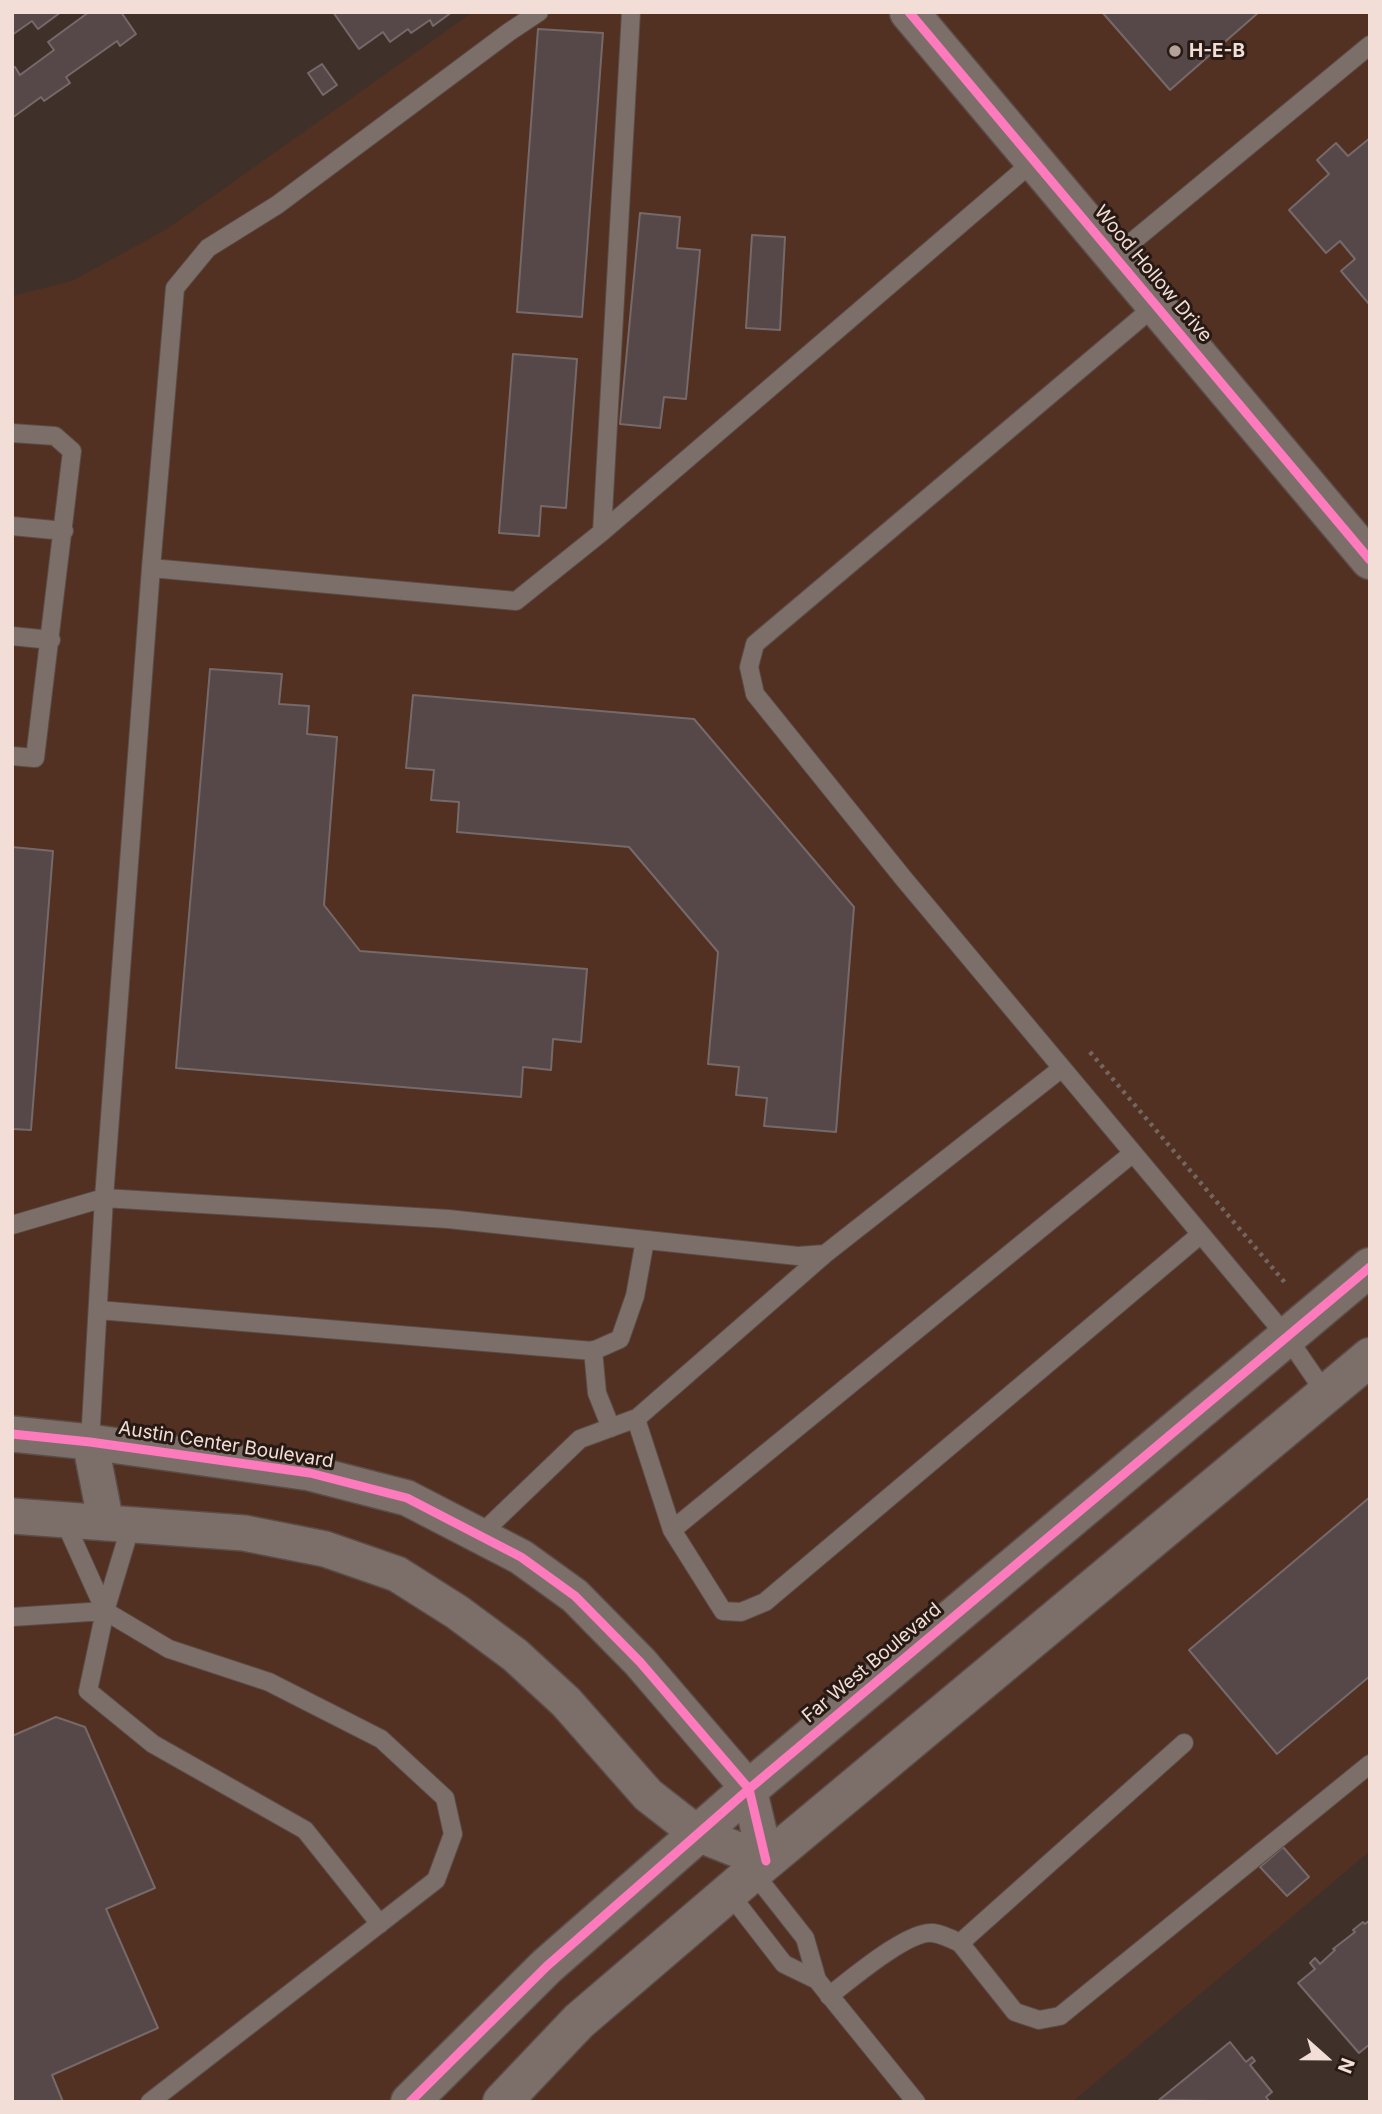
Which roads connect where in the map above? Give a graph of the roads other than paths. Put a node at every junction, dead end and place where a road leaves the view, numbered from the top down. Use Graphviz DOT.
graph roads {
  1 [pos="539,12"];
  2 [pos="631,12"];
  3 [pos="909,12"];
  4 [pos="1370,45"];
  5 [pos="1035,160"];
  6 [pos="1115,256"];
  7 [pos="1156,305"];
  8 [pos="12,433"];
  9 [pos="12,526"];
  10 [pos="64,531"];
  11 [pos="602,532"];
  12 [pos="1370,560"];
  13 [pos="151,568"];
  14 [pos="12,636"];
  15 [pos="51,639"];
  16 [pos="12,756"];
  17 [pos="1062,1068"];
  18 [pos="1133,1153"];
  19 [pos="104,1198"];
  20 [pos="12,1225"];
  21 [pos="1201,1234"];
  22 [pos="645,1240"];
  23 [pos="825,1254"];
  24 [pos="1370,1267"];
  25 [pos="98,1310"];
  26 [pos="1287,1337"];
  27 [pos="593,1350"];
  28 [pos="1370,1357"];
  29 [pos="1326,1394"];
  30 [pos="637,1418"];
  31 [pos="611,1428"];
  32 [pos="12,1434"];
  33 [pos="90,1443"];
  34 [pos="12,1516"];
  35 [pos="64,1520"];
  36 [pos="118,1524"];
  37 [pos="672,1530"];
  38 [pos="480,1535"];
  39 [pos="105,1611"];
  40 [pos="12,1617"];
  41 [pos="1184,1743"];
  42 [pos="1370,1764"];
  43 [pos="750,1789"];
  44 [pos="698,1834"];
  45 [pos="750,1875"];
  46 [pos="380,1923"];
  47 [pos="960,1942"];
  48 [pos="817,1980"];
  49 [pos="829,1996"];
  50 [pos="150,2102"];
  51 [pos="410,2102"];
  52 [pos="502,2102"];
  53 [pos="916,2102"];
  1 -- 13 [label="lane"];
  2 -- 11 [label="lane"];
  3 -- 5 [label="street, Wood Hollow Drive"];
  4 -- 6 [label="lane"];
  5 -- 6 [label="street, Wood Hollow Drive"];
  5 -- 11 [label="lane"];
  6 -- 7 [label="street, Wood Hollow Drive"];
  7 -- 12 [label="street, Wood Hollow Drive"];
  7 -- 17 [label="lane"];
  8 -- 10 [label="lane"];
  9 -- 10 [label="lane"];
  10 -- 15 [label="lane"];
  11 -- 13 [label="lane"];
  13 -- 19 [label="lane"];
  14 -- 15 [label="lane"];
  15 -- 16 [label="lane"];
  17 -- 18 [label="lane"];
  17 -- 23 [label="lane"];
  18 -- 21 [label="lane"];
  18 -- 37 [label="lane"];
  19 -- 20 [label="lane"];
  19 -- 22 [label="lane"];
  19 -- 25 [label="lane"];
  21 -- 26 [label="lane"];
  21 -- 37 [label="lane"];
  22 -- 23 [label="lane"];
  22 -- 27 [label="lane"];
  23 -- 30 [label="lane"];
  24 -- 26 [label="street, Far West Boulevard"];
  25 -- 27 [label="lane"];
  25 -- 33 [label="lane"];
  26 -- 29 [label="lane"];
  26 -- 43 [label="street, Far West Boulevard"];
  27 -- 31 [label="lane"];
  28 -- 29 [label="street"];
  29 -- 45 [label="street"];
  30 -- 31 [label="lane"];
  30 -- 37 [label="lane"];
  31 -- 38 [label="lane"];
  32 -- 33 [label="street, Austin Center Boulevard"];
  33 -- 36 [label="street, Austin Center Boulevard"];
  33 -- 38 [label="street, Austin Center Boulevard"];
  34 -- 35 [label="street"];
  35 -- 36 [label="street"];
  35 -- 39 [label="lane"];
  36 -- 39 [label="lane"];
  36 -- 44 [label="street"];
  38 -- 43 [label="street, Austin Center Boulevard"];
  39 -- 40 [label="lane"];
  39 -- 46 [label="lane"];
  39 -- 46 [label="lane"];
  41 -- 47 [label="lane"];
  42 -- 47 [label="lane"];
  43 -- 44 [label="street, Far West Boulevard"];
  43 -- 45 [label="street, Austin Center Boulevard"];
  44 -- 45 [label="street"];
  44 -- 51 [label="street, Far West Boulevard"];
  45 -- 48 [label="lane"];
  45 -- 48 [label="lane"];
  45 -- 52 [label="street"];
  46 -- 50 [label="lane"];
  47 -- 49 [label="lane"];
  48 -- 49 [label="lane"];
  49 -- 53 [label="lane"];
}
